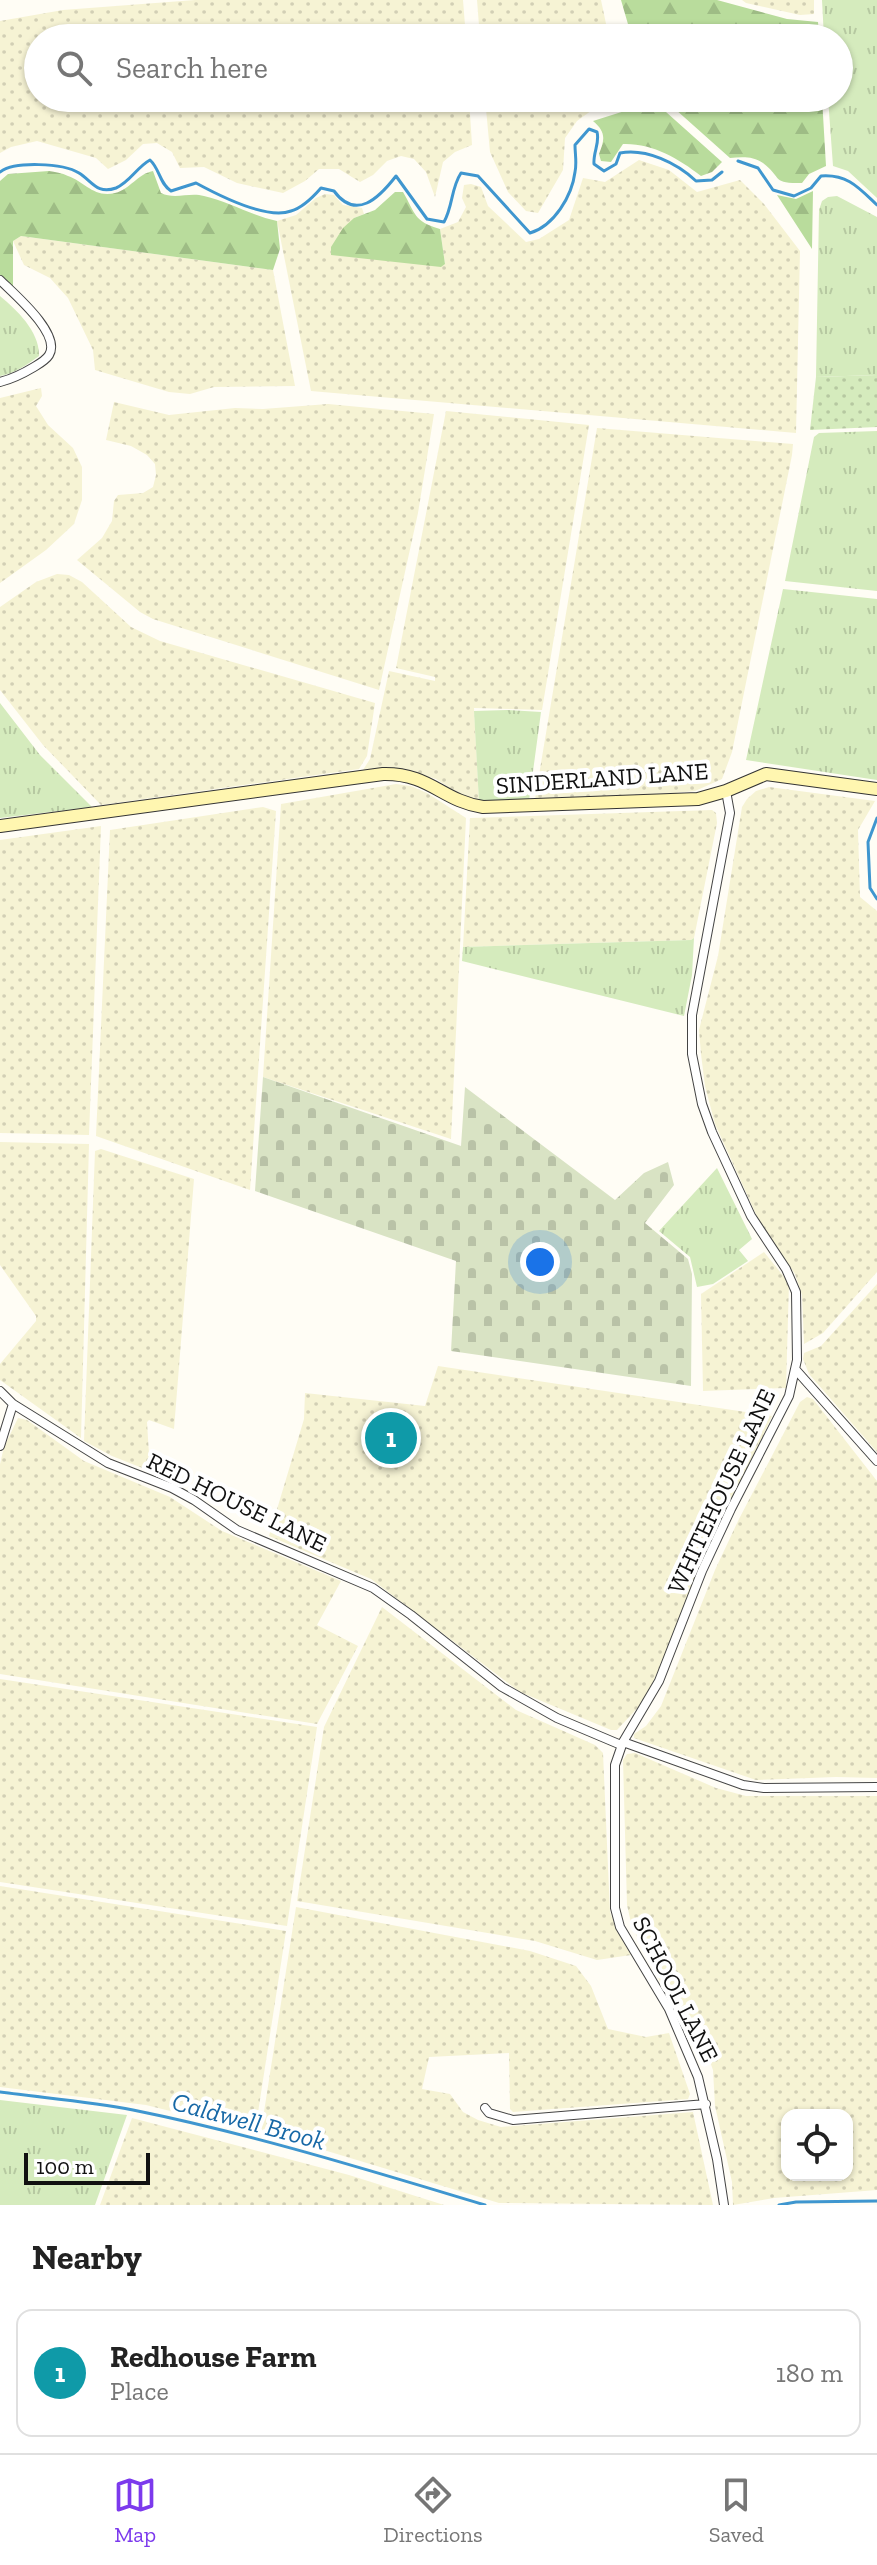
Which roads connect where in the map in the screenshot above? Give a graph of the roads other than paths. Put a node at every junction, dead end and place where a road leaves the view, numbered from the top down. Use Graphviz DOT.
graph roads {
  1 [pos="0,280"];
  2 [pos="0,382"];
  3 [pos="877,789"];
  4 [pos="726,791"];
  5 [pos="0,826"];
  6 [pos="796,1370"];
  7 [pos="0,1391"];
  8 [pos="13,1404"];
  9 [pos="0,1446"];
  10 [pos="877,1461"];
  11 [pos="622,1743"];
  12 [pos="877,1787"];
  13 [pos="706,2104"];
  14 [pos="485,2108"];
  15 [pos="724,2205"];
  1 -- 2 [label="street"];
  3 -- 4 [label="street, SINDERLAND LANE"];
  4 -- 5 [label="street, SINDERLAND LANE"];
  4 -- 6 [label="street, WHITEHOUSE LANE"];
  6 -- 10 [label="street"];
  6 -- 11 [label="street, WHITEHOUSE LANE"];
  7 -- 8 [label="street, RED HOUSE LANE"];
  8 -- 9 [label="street"];
  8 -- 11 [label="street, RED HOUSE LANE"];
  11 -- 12 [label="street, RED HOUSE LANE"];
  11 -- 13 [label="street, SCHOOL LANE"];
  13 -- 14 [label="street"];
  13 -- 15 [label="street, SCHOOL LANE"];
}
